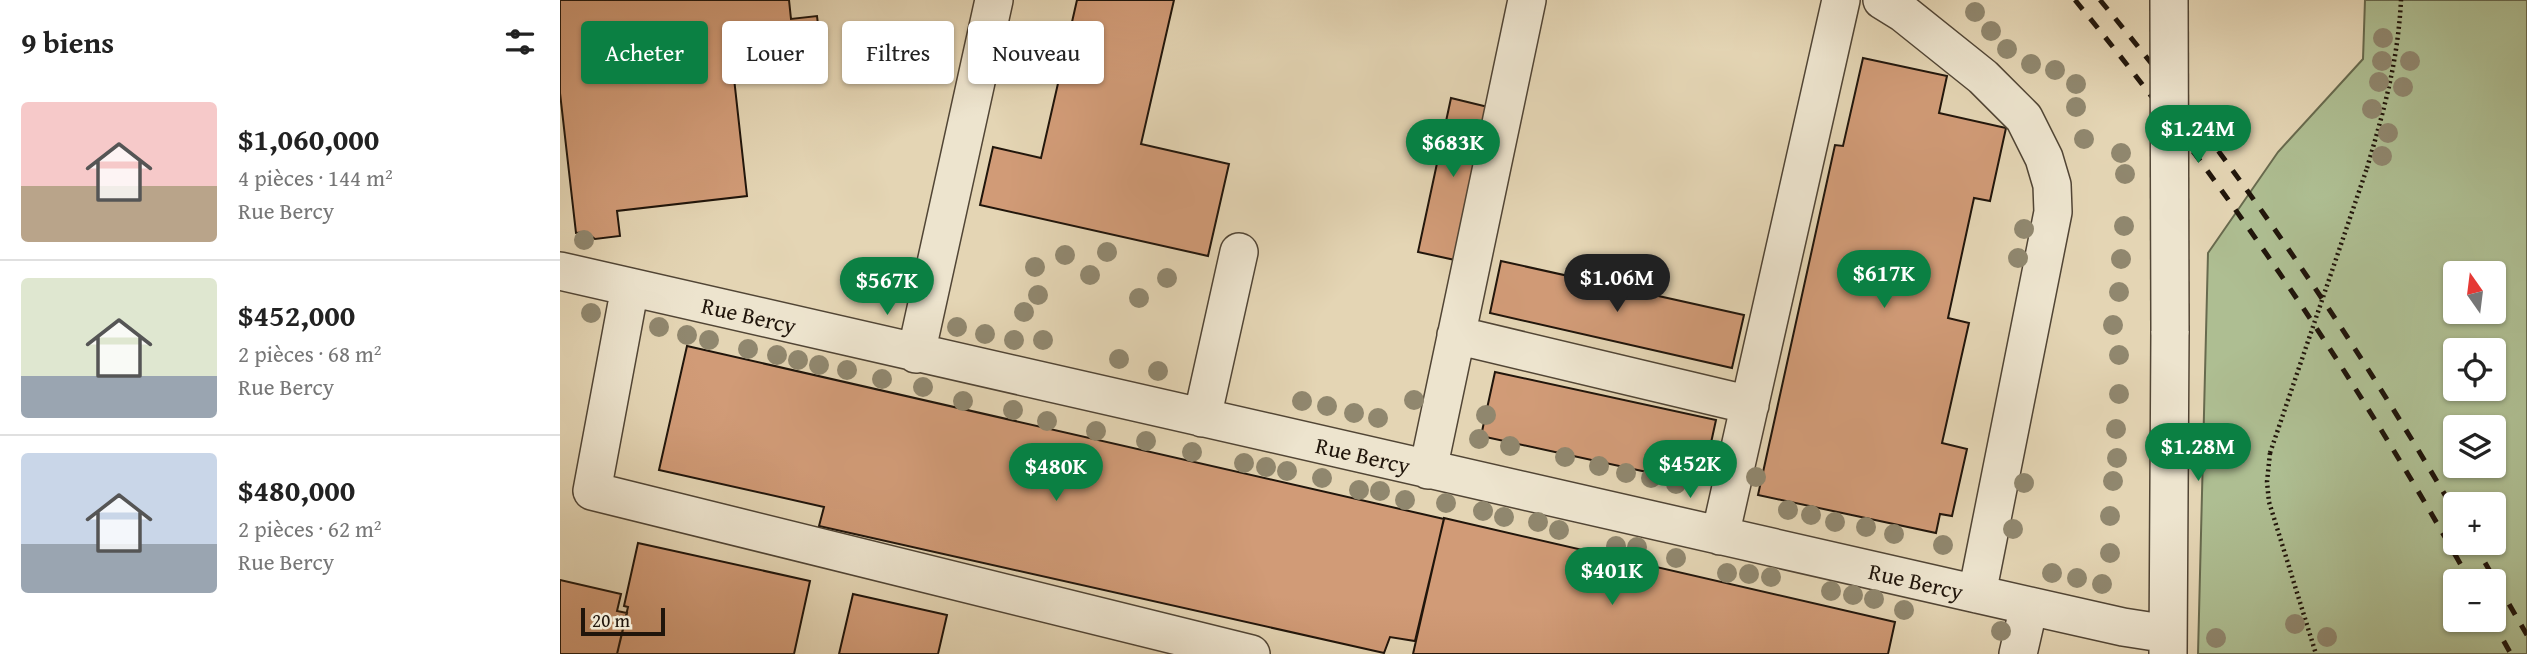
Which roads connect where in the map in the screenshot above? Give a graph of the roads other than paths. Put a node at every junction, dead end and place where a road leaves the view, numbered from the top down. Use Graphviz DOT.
graph roads {
  1 [pos="994,0"];
  2 [pos="1527,0"];
  3 [pos="1841,0"];
  4 [pos="1882,0"];
  5 [pos="2169,0"];
  6 [pos="1239,252"];
  7 [pos="560,271"];
  8 [pos="630,287"];
  9 [pos="1456,335"];
  10 [pos="916,354"];
  11 [pos="1750,405"];
  12 [pos="1202,418"];
  13 [pos="1428,470"];
  14 [pos="1720,536"];
  15 [pos="1977,594"];
  16 [pos="2029,606"];
  17 [pos="2168,644"];
  18 [pos="1251,654"];
  19 [pos="2018,654"];
  1 -- 10 [label="street"];
  2 -- 9 [label="street"];
  3 -- 11 [label="street"];
  4 -- 15 [label="street"];
  5 -- 17 [label="street, bridge"];
  6 -- 12 [label="street"];
  7 -- 8 [label="street, Rue Bercy"];
  8 -- 10 [label="street, Rue Bercy"];
  8 -- 18 [label="street"];
  9 -- 11 [label="street"];
  9 -- 13 [label="street"];
  10 -- 12 [label="street, Rue Bercy"];
  11 -- 14 [label="street"];
  12 -- 13 [label="street, Rue Bercy"];
  13 -- 14 [label="street, Rue Bercy"];
  14 -- 15 [label="street, Rue Bercy"];
  15 -- 16 [label="street, Rue Bercy"];
  16 -- 17 [label="street, Rue Bercy"];
  16 -- 19 [label="street"];
}
